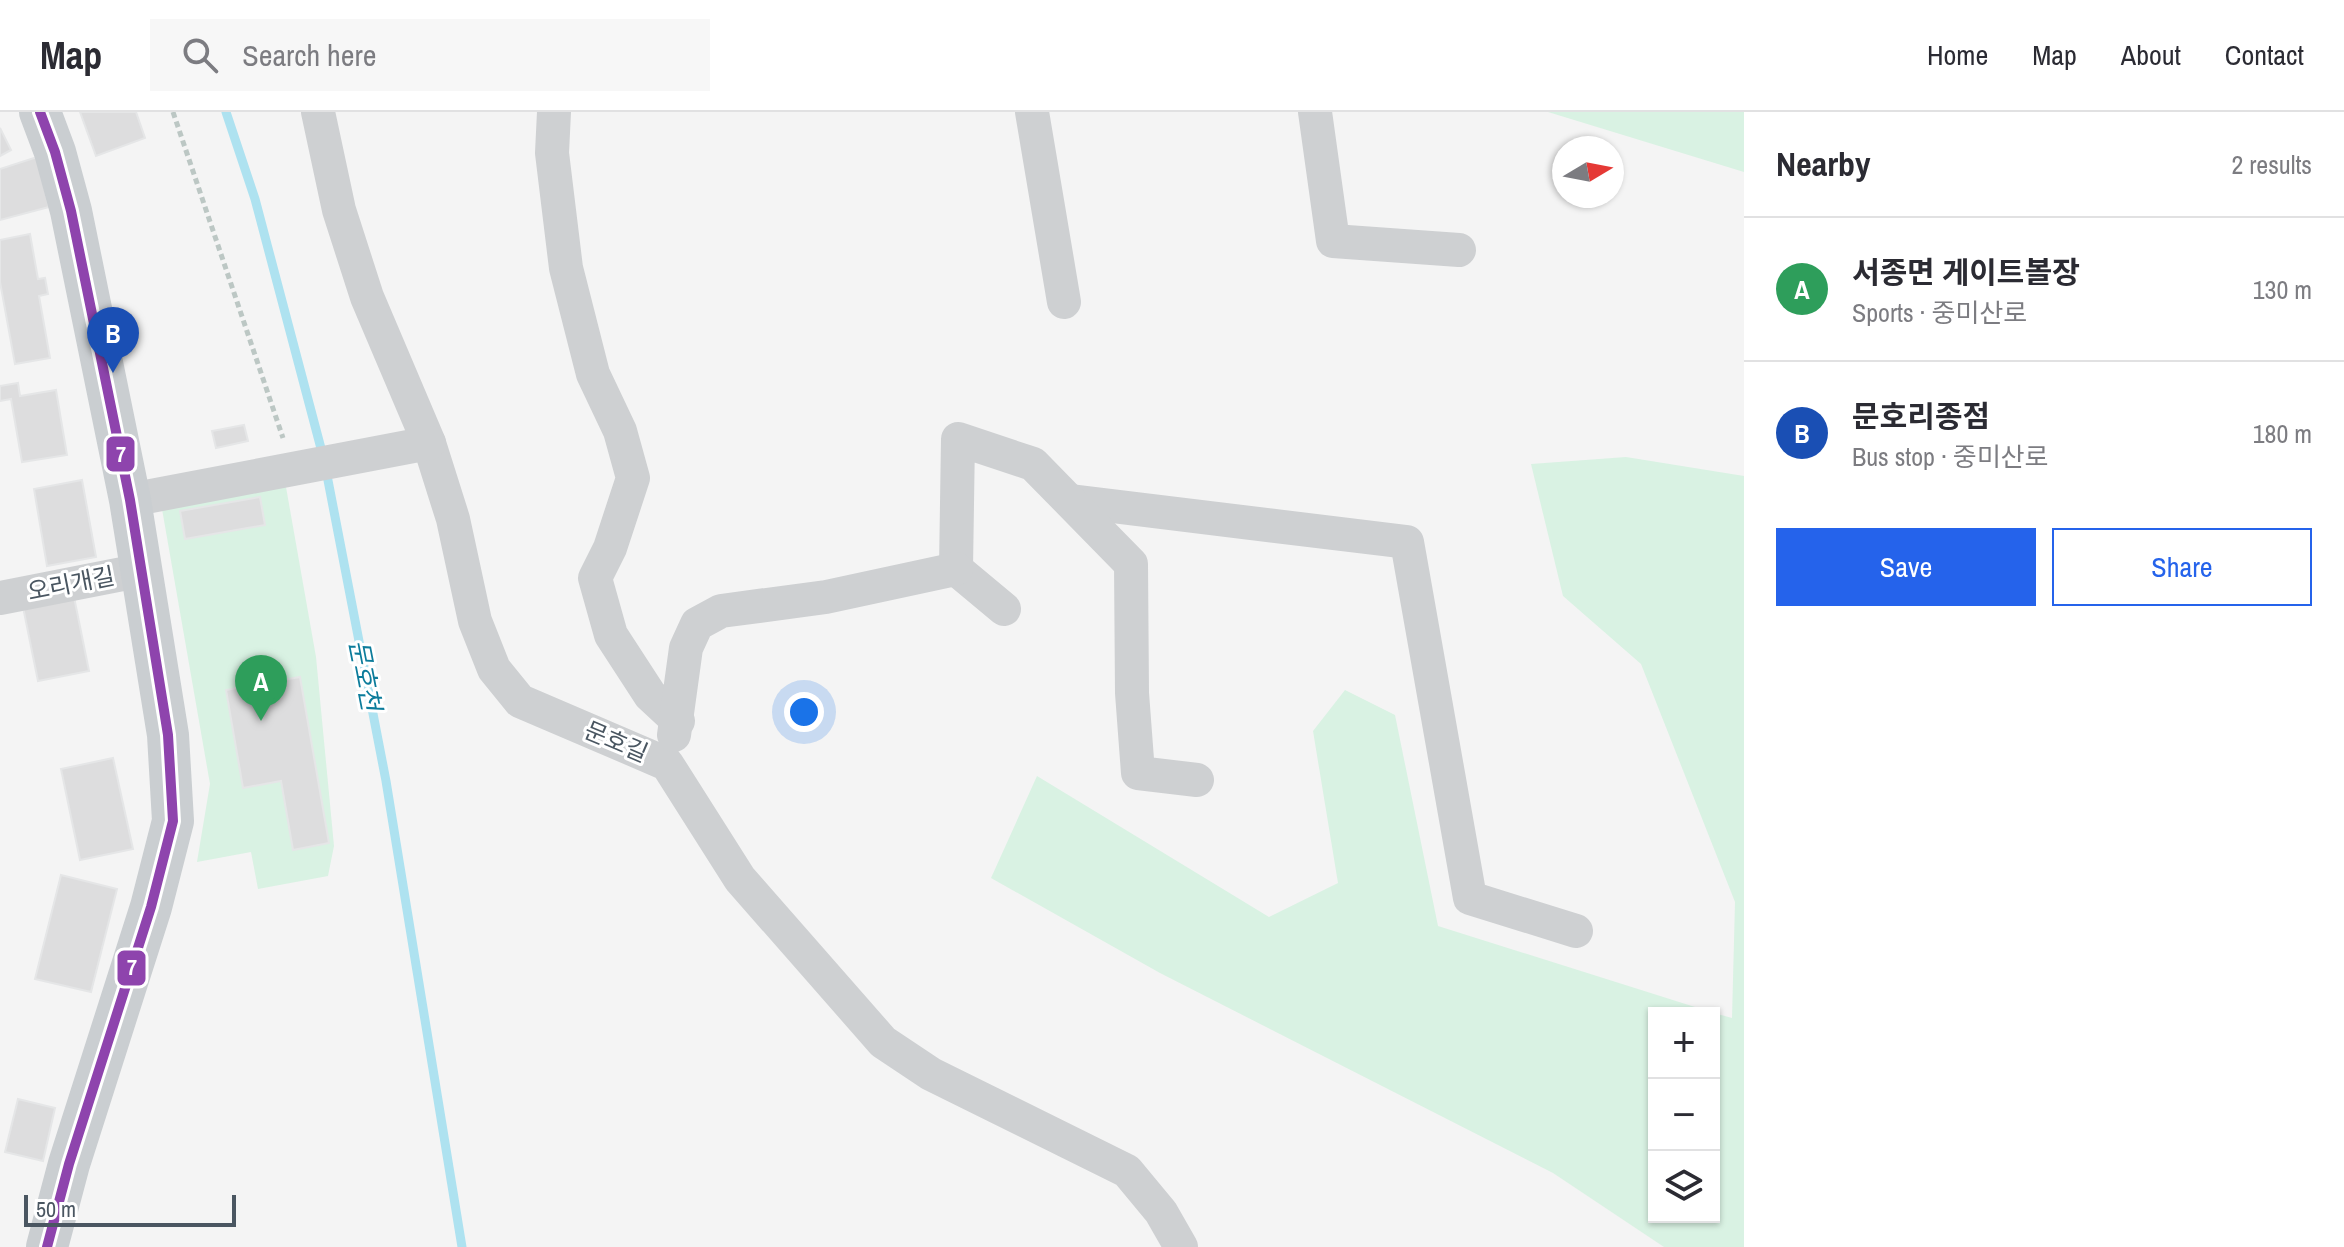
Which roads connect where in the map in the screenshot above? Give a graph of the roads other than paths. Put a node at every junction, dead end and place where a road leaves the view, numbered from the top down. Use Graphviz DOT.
graph roads {
  1 [pos="40,112"];
  2 [pos="318,112"];
  3 [pos="554,112"];
  4 [pos="1032,112"];
  5 [pos="1315,112"];
  6 [pos="1459,250"];
  7 [pos="1064,302"];
  8 [pos="429,443"];
  9 [pos="130,500"];
  10 [pos="1071,501"];
  11 [pos="956,569"];
  12 [pos="143,570"];
  13 [pos="0,598"];
  14 [pos="1004,609"];
  15 [pos="678,721"];
  16 [pos="667,764"];
  17 [pos="1197,780"];
  18 [pos="1576,931"];
  19 [pos="47,1247"];
  20 [pos="1181,1247"];
  1 -- 9 [label="main road"];
  2 -- 8 [label="street, 문호길"];
  3 -- 15 [label="street"];
  4 -- 7 [label="street"];
  5 -- 6 [label="street"];
  8 -- 9 [label="street"];
  8 -- 16 [label="street, 문호길"];
  9 -- 12 [label="main road"];
  10 -- 11 [label="street"];
  10 -- 17 [label="street"];
  10 -- 18 [label="street"];
  11 -- 14 [label="street"];
  11 -- 15 [label="street"];
  12 -- 13 [label="street, 오리개길"];
  12 -- 19 [label="main road"];
  15 -- 16 [label="street"];
  16 -- 20 [label="street, 문호길"];
}
